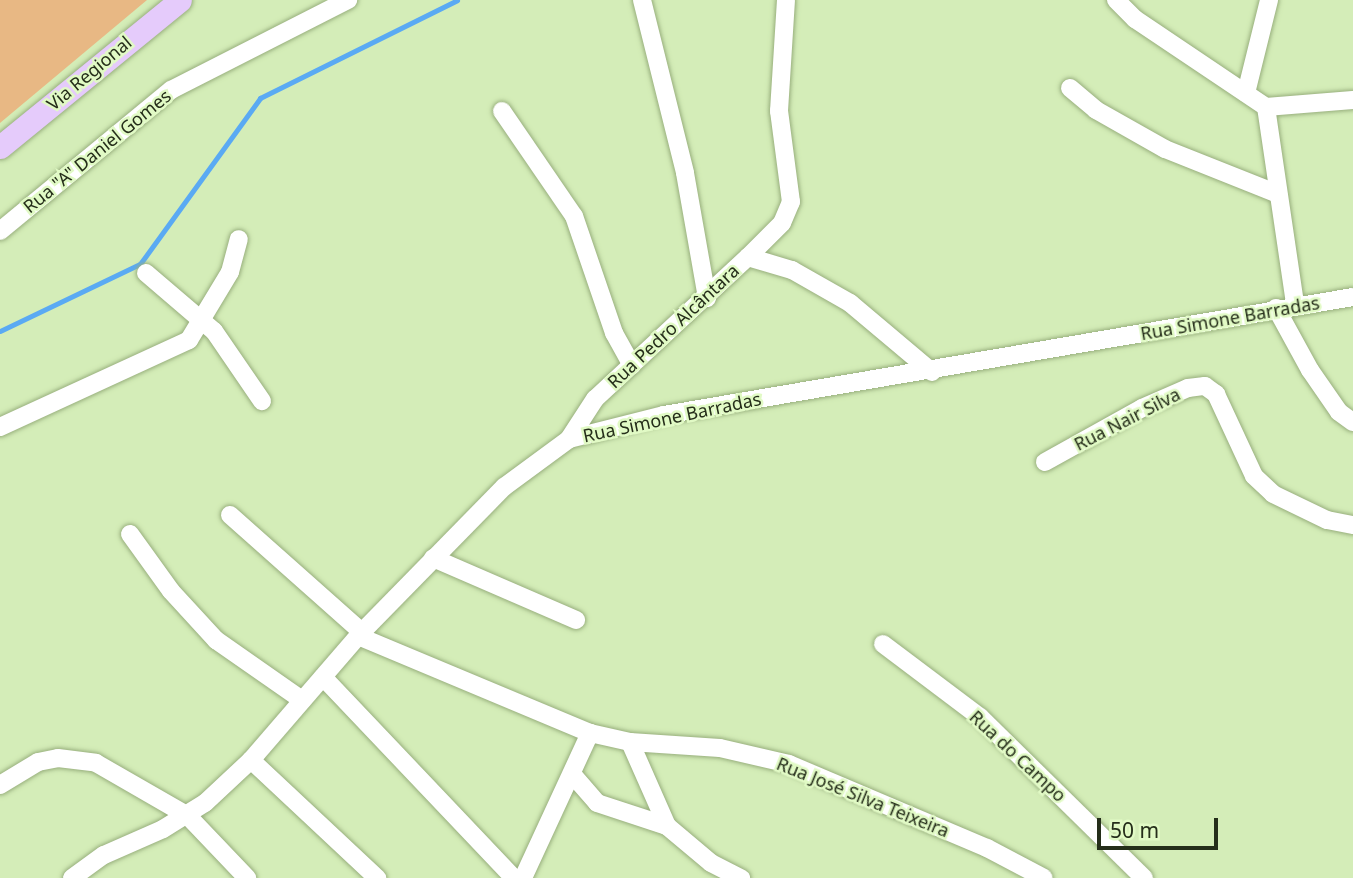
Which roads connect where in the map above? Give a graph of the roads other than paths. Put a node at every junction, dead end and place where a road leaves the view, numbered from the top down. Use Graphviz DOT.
graph roads {
  1 [pos="180,0"];
  2 [pos="348,0"];
  3 [pos="642,0"];
  4 [pos="786,0"];
  5 [pos="1116,0"];
  6 [pos="1269,0"];
  7 [pos="1070,88"];
  8 [pos="1246,93"];
  9 [pos="1353,100"];
  10 [pos="1266,107"];
  11 [pos="502,111"];
  12 [pos="0,147"];
  13 [pos="1278,194"];
  14 [pos="0,231"];
  15 [pos="239,239"];
  16 [pos="748,257"];
  17 [pos="146,273"];
  18 [pos="1353,297"];
  19 [pos="707,298"];
  20 [pos="1295,304"];
  21 [pos="1276,308"];
  22 [pos="203,320"];
  23 [pos="632,365"];
  24 [pos="932,372"];
  25 [pos="262,401"];
  26 [pos="1353,422"];
  27 [pos="0,427"];
  28 [pos="569,439"];
  29 [pos="1045,462"];
  30 [pos="230,515"];
  31 [pos="1353,525"];
  32 [pos="130,534"];
  33 [pos="433,558"];
  34 [pos="576,621"];
  35 [pos="360,635"];
  36 [pos="883,644"];
  37 [pos="323,677"];
  38 [pos="302,700"];
  39 [pos="590,733"];
  40 [pos="630,742"];
  41 [pos="251,760"];
  42 [pos="572,774"];
  43 [pos="0,785"];
  44 [pos="188,816"];
  45 [pos="667,826"];
  46 [pos="72,878"];
  47 [pos="247,878"];
  48 [pos="377,878"];
  49 [pos="514,878"];
  50 [pos="523,878"];
  51 [pos="741,878"];
  52 [pos="1044,878"];
  53 [pos="1144,878"];
  1 -- 12 [label="main road, Via Regional"];
  2 -- 14 [label="street, Rua \"A\" Daniel Gomes"];
  3 -- 19 [label="street"];
  4 -- 16 [label="street"];
  5 -- 8 [label="street"];
  6 -- 8 [label="street"];
  7 -- 13 [label="street"];
  8 -- 10 [label="street"];
  9 -- 10 [label="street"];
  10 -- 13 [label="street"];
  11 -- 23 [label="street"];
  13 -- 20 [label="street"];
  15 -- 22 [label="street"];
  16 -- 19 [label="street, Rua Pedro Alcântara"];
  16 -- 24 [label="street, Rua Pedro Alcântara"];
  17 -- 22 [label="street"];
  18 -- 20 [label="street, Rua Simone Barradas"];
  19 -- 23 [label="street, Rua Pedro Alcântara"];
  20 -- 21 [label="street, Rua Simone Barradas"];
  21 -- 24 [label="street, Rua Simone Barradas"];
  21 -- 26 [label="street"];
  22 -- 25 [label="street"];
  22 -- 27 [label="street"];
  23 -- 28 [label="street, Rua Pedro Alcântara"];
  24 -- 28 [label="street, Rua Simone Barradas"];
  28 -- 33 [label="street, Rua Simone Barradas"];
  29 -- 31 [label="street, Rua Nair Silva"];
  30 -- 35 [label="street, Rua José Silva Teixeira"];
  32 -- 38 [label="street"];
  33 -- 34 [label="street"];
  33 -- 35 [label="street, Rua Simone Barradas"];
  35 -- 37 [label="street, Rua Simone Barradas"];
  35 -- 39 [label="street, Rua José Silva Teixeira"];
  36 -- 53 [label="street, Rua do Campo"];
  37 -- 38 [label="street, Rua Simone Barradas"];
  37 -- 49 [label="street"];
  38 -- 41 [label="street, Rua Simone Barradas"];
  39 -- 40 [label="street, Rua José Silva Teixeira"];
  39 -- 42 [label="street"];
  40 -- 45 [label="street"];
  40 -- 52 [label="street, Rua José Silva Teixeira"];
  41 -- 44 [label="street, Rua Simone Barradas"];
  41 -- 48 [label="street"];
  42 -- 45 [label="street"];
  42 -- 50 [label="street"];
  43 -- 44 [label="street"];
  44 -- 46 [label="street, Rua Simone Barradas"];
  44 -- 47 [label="street"];
  45 -- 51 [label="street"];
}
